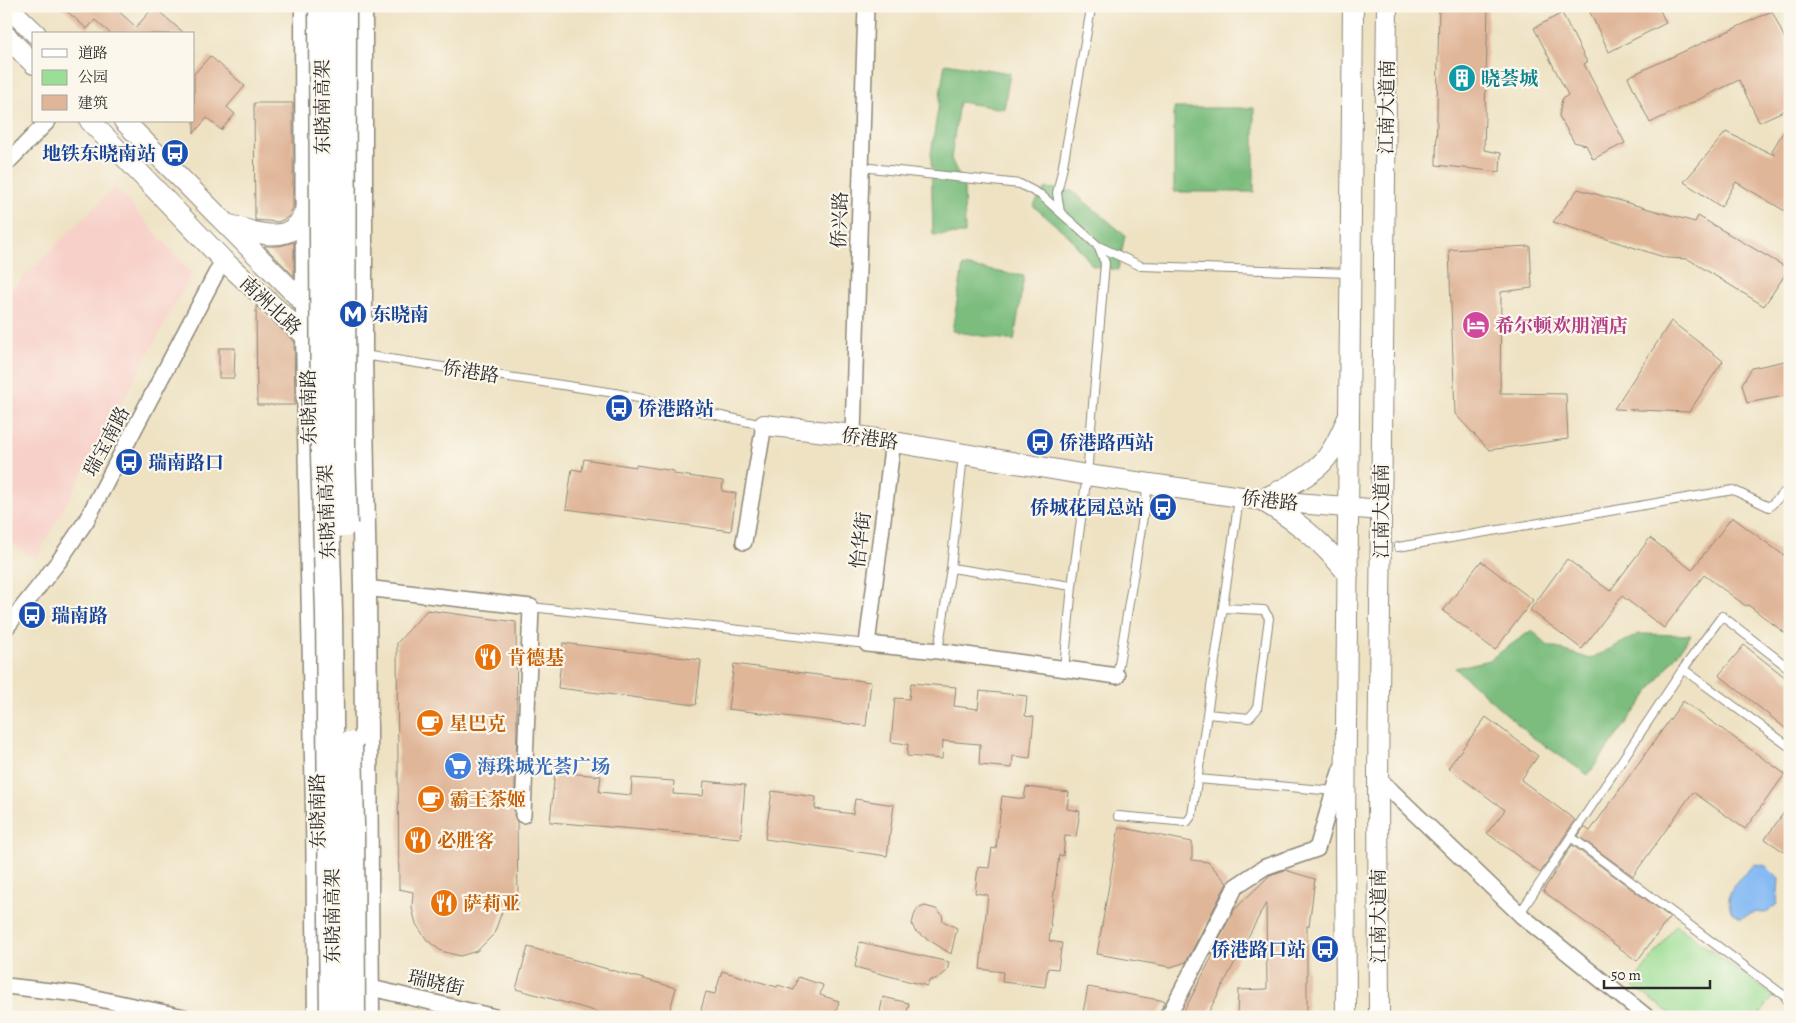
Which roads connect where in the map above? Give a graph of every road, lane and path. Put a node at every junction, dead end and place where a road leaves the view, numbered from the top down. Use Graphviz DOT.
graph roads {
  1 [pos="7,6"];
  2 [pos="306,6"];
  3 [pos="322,6"];
  4 [pos="343,6"];
  5 [pos="361,6"];
  6 [pos="866,6"];
  7 [pos="1353,6"];
  8 [pos="1387,6"];
  9 [pos="1091,9"];
  10 [pos="34,32"];
  11 [pos="6,36"];
  12 [pos="32,62"];
  13 [pos="47,122"];
  14 [pos="91,122"];
  15 [pos="125,122"];
  16 [pos="6,164"];
  17 [pos="861,167"];
  18 [pos="306,176"];
  19 [pos="360,180"];
  20 [pos="306,208"];
  21 [pos="1060,212"];
  22 [pos="227,224"];
  23 [pos="1098,246"];
  24 [pos="262,259"];
  25 [pos="223,260"];
  26 [pos="1351,274"];
  27 [pos="244,280"];
  28 [pos="306,305"];
  29 [pos="306,338"];
  30 [pos="361,355"];
  31 [pos="1350,415"];
  32 [pos="764,425"];
  33 [pos="853,435"];
  34 [pos="893,441"];
  35 [pos="964,453"];
  36 [pos="1087,475"];
  37 [pos="1148,483"];
  38 [pos="1790,487"];
  39 [pos="1239,497"];
  40 [pos="1262,500"];
  41 [pos="1349,508"];
  42 [pos="1381,510"];
  43 [pos="744,542"];
  44 [pos="1398,547"];
  45 [pos="952,568"];
  46 [pos="1348,574"];
  47 [pos="1072,586"];
  48 [pos="366,588"];
  49 [pos="531,607"];
  50 [pos="1223,608"];
  51 [pos="6,628"];
  52 [pos="867,644"];
  53 [pos="938,652"];
  54 [pos="1064,669"];
  55 [pos="1683,669"];
  56 [pos="1790,669"];
  57 [pos="1117,676"];
  58 [pos="1207,714"];
  59 [pos="1789,746"];
  60 [pos="1346,756"];
  61 [pos="1378,778"];
  62 [pos="1198,779"];
  63 [pos="1334,791"];
  64 [pos="523,815"];
  65 [pos="1118,816"];
  66 [pos="1571,837"];
  67 [pos="1520,913"];
  68 [pos="6,986"];
  69 [pos="368,986"];
  70 [pos="1788,995"];
  71 [pos="1790,1009"];
  72 [pos="184,1017"];
  73 [pos="319,1017"];
  74 [pos="333,1017"];
  75 [pos="352,1017"];
  76 [pos="368,1017"];
  77 [pos="495,1017"];
  78 [pos="1168,1017"];
  79 [pos="1346,1017"];
  80 [pos="1379,1017"];
  81 [pos="1647,1017"];
  1 -- 10 [label="main road"];
  2 -- 18 [label="main road, 东晓南路"];
  3 -- 74 [label="highway, 东晓南高架, bridge"];
  4 -- 75 [label="highway, 东晓南高架, bridge"];
  5 -- 19 [label="main road"];
  6 -- 17 [label="street, 侨兴路"];
  7 -- 26 [label="main road, 江南大道南"];
  8 -- 42 [label="main road, 江南大道南"];
  9 -- 21 [label="lane"];
  11 -- 12 [label="main road"];
  13 -- 16 [label="street"];
  14 -- 25 [label="main road, 南洲北路"];
  15 -- 22 [label="main road, 南洲北路"];
  17 -- 21 [label="lane"];
  17 -- 33 [label="street, 侨兴路"];
  18 -- 19 [label="main road"];
  18 -- 20 [label="main road, 东晓南路"];
  19 -- 30 [label="main road"];
  20 -- 22 [label="main road"];
  20 -- 28 [label="main road, 东晓南路"];
  21 -- 23 [label="lane"];
  22 -- 24 [label="main road, 南洲北路"];
  23 -- 26 [label="lane"];
  23 -- 36 [label="lane"];
  24 -- 27 [label="main road"];
  24 -- 28 [label="main road, 南洲北路"];
  25 -- 27 [label="main road, 南洲北路"];
  25 -- 51 [label="street, 瑞宝南路"];
  26 -- 31 [label="main road, 江南大道南"];
  27 -- 29 [label="main road, 南洲北路"];
  28 -- 29 [label="main road, 东晓南路"];
  28 -- 30 [label="main road, 南洲北路"];
  29 -- 30 [label="main road, 南洲北路"];
  29 -- 73 [label="main road, 东晓南路"];
  30 -- 32 [label="lane, 侨港路"];
  30 -- 48 [label="main road"];
  31 -- 40 [label="main road"];
  31 -- 41 [label="main road, 江南大道南"];
  32 -- 33 [label="main road, 侨港路"];
  32 -- 43 [label="street"];
  33 -- 34 [label="main road, 侨港路"];
  34 -- 35 [label="main road, 侨港路"];
  34 -- 52 [label="street, 怡华街"];
  35 -- 36 [label="main road, 侨港路"];
  35 -- 45 [label="lane"];
  36 -- 37 [label="main road, 侨港路"];
  36 -- 47 [label="lane"];
  37 -- 39 [label="main road, 侨港路"];
  37 -- 57 [label="lane"];
  38 -- 44 [label="lane"];
  39 -- 40 [label="main road, 侨港路"];
  39 -- 50 [label="lane"];
  40 -- 41 [label="main road, 侨港路"];
  40 -- 46 [label="main road"];
  41 -- 42 [label="main road, 侨港路"];
  41 -- 46 [label="main road, 江南大道南"];
  42 -- 61 [label="main road, 江南大道南"];
  45 -- 47 [label="lane"];
  45 -- 53 [label="lane"];
  46 -- 60 [label="main road, 江南大道南"];
  47 -- 54 [label="lane"];
  48 -- 49 [label="street"];
  48 -- 69 [label="main road"];
  49 -- 52 [label="lane"];
  49 -- 64 [label="street"];
  50 -- 58 [label="lane"];
  50 -- 58 [label="lane"];
  52 -- 53 [label="street"];
  53 -- 54 [label="street"];
  54 -- 57 [label="street"];
  55 -- 56 [label="lane"];
  55 -- 59 [label="lane"];
  55 -- 66 [label="lane"];
  58 -- 62 [label="lane"];
  60 -- 63 [label="street"];
  60 -- 79 [label="main road, 江南大道南"];
  61 -- 67 [label="street"];
  61 -- 80 [label="main road, 江南大道南"];
  62 -- 63 [label="lane"];
  62 -- 65 [label="lane"];
  63 -- 78 [label="street"];
  66 -- 67 [label="lane"];
  66 -- 70 [label="lane"];
  67 -- 81 [label="street"];
  68 -- 72 [label="street"];
  69 -- 76 [label="main road"];
  69 -- 77 [label="street, 瑞晓街"];
  70 -- 71 [label="lane"];
}
